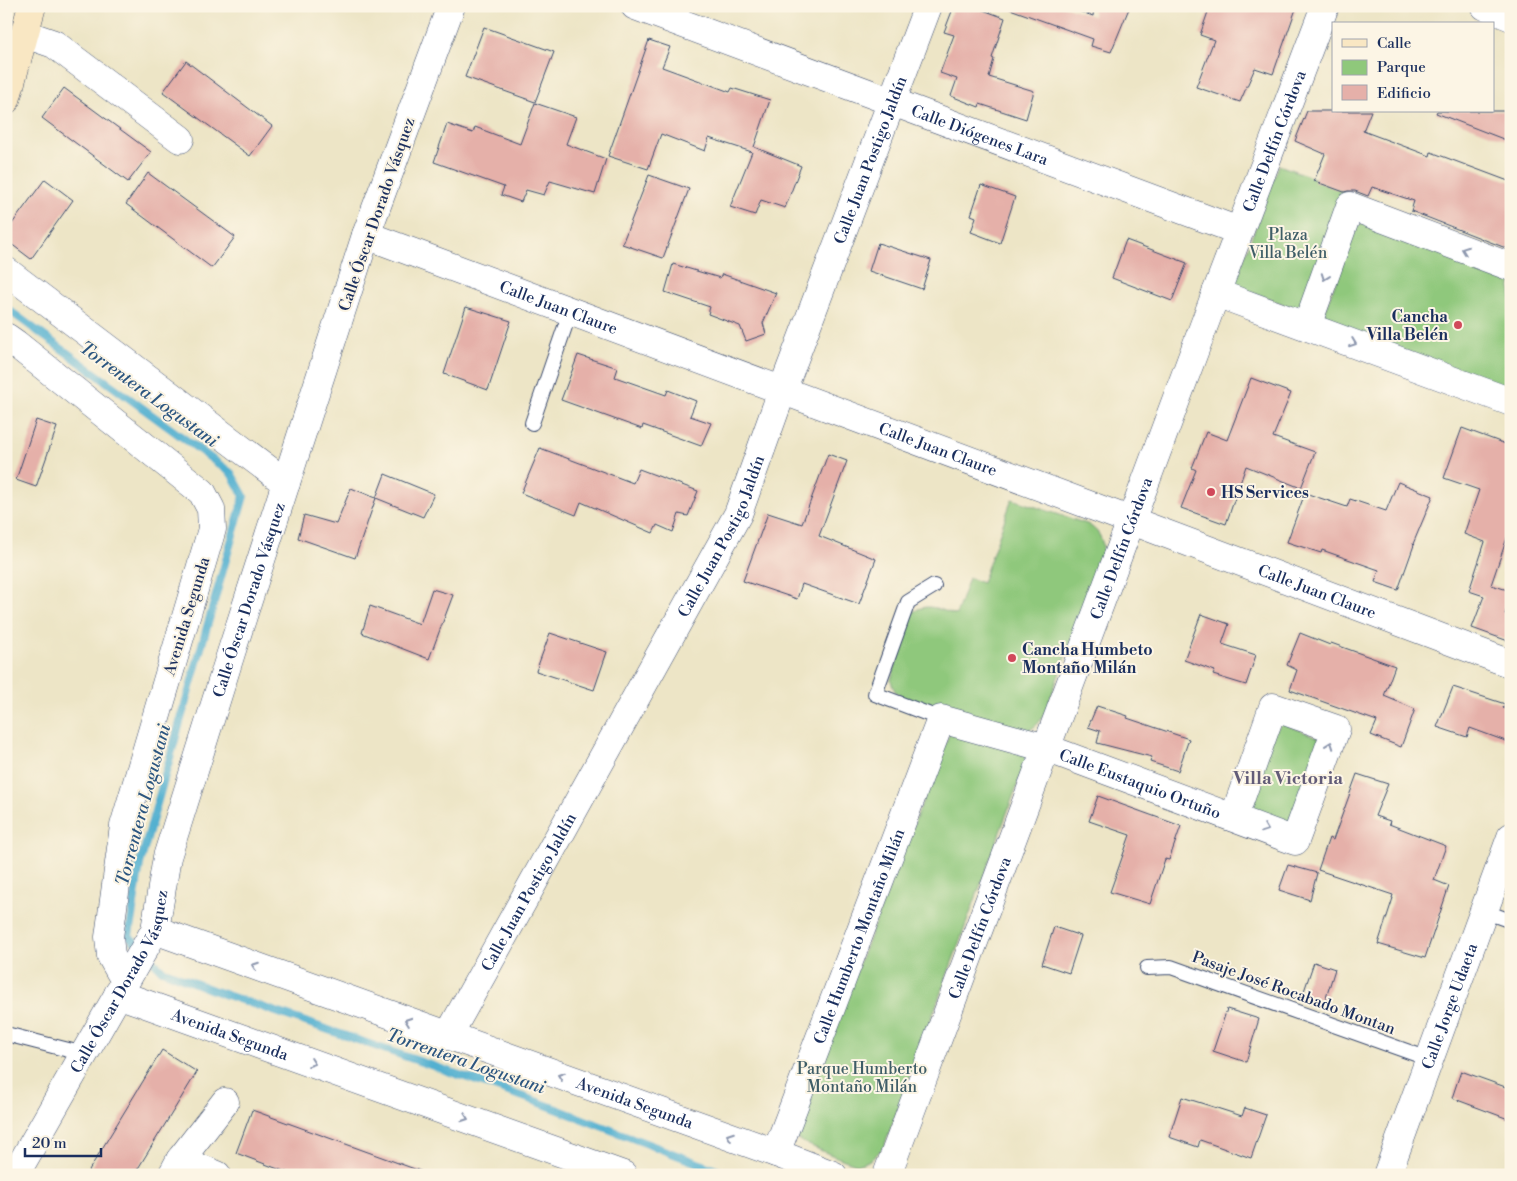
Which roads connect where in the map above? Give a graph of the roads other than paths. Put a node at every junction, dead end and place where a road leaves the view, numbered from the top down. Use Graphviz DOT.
graph roads {
  1 [pos="32,6"];
  2 [pos="451,6"];
  3 [pos="634,6"];
  4 [pos="928,6"];
  5 [pos="1325,6"];
  6 [pos="1485,6"];
  7 [pos="1511,17"];
  8 [pos="25,34"];
  9 [pos="6,100"];
  10 [pos="891,102"];
  11 [pos="180,139"];
  12 [pos="1239,231"];
  13 [pos="366,235"];
  14 [pos="1511,267"];
  15 [pos="6,271"];
  16 [pos="1216,292"];
  17 [pos="570,312"];
  18 [pos="1307,326"];
  19 [pos="6,337"];
  20 [pos="782,391"];
  21 [pos="1511,402"];
  22 [pos="532,423"];
  23 [pos="286,483"];
  24 [pos="1132,521"];
  25 [pos="934,586"];
  26 [pos="1511,664"];
  27 [pos="941,719"];
  28 [pos="1046,748"];
  29 [pos="1234,817"];
  30 [pos="1511,837"];
  31 [pos="1483,911"];
  32 [pos="1511,921"];
  33 [pos="136,962"];
  34 [pos="1147,968"];
  35 [pos="6,1034"];
  36 [pos="448,1036"];
  37 [pos="84,1054"];
  38 [pos="1429,1058"];
  39 [pos="225,1102"];
  40 [pos="776,1153"];
  41 [pos="176,1168"];
  42 [pos="817,1172"];
  43 [pos="15,1175"];
  44 [pos="218,1175"];
  45 [pos="623,1175"];
  46 [pos="887,1175"];
  47 [pos="1386,1175"];
  1 -- 8 [label="main road"];
  2 -- 13 [label="street, Calle Óscar Dorado Vásquez"];
  3 -- 10 [label="street, Calle Diógenes Lara"];
  4 -- 10 [label="street, Calle Juan Postigo Jaldín"];
  5 -- 12 [label="street, Calle Delfín Córdova"];
  6 -- 7 [label="street"];
  8 -- 9 [label="main road"];
  8 -- 11 [label="street"];
  10 -- 12 [label="street, Calle Diógenes Lara"];
  10 -- 20 [label="street, Calle Juan Postigo Jaldín"];
  12 -- 16 [label="street, Calle Delfín Córdova"];
  13 -- 17 [label="street, Calle Juan Claure"];
  13 -- 23 [label="street, Calle Óscar Dorado Vásquez"];
  14 -- 18 [label="street, one-way"];
  15 -- 23 [label="street"];
  16 -- 18 [label="street"];
  16 -- 24 [label="street, Calle Delfín Córdova"];
  17 -- 20 [label="street, Calle Juan Claure"];
  17 -- 22 [label="lane"];
  18 -- 21 [label="street, one-way"];
  19 -- 33 [label="street, Avenida Segunda"];
  20 -- 24 [label="street, Calle Juan Claure"];
  20 -- 36 [label="street, Calle Juan Postigo Jaldín"];
  23 -- 33 [label="street, Calle Óscar Dorado Vásquez"];
  24 -- 26 [label="street, Calle Juan Claure"];
  24 -- 28 [label="street, Calle Delfín Córdova"];
  25 -- 27 [label="lane"];
  27 -- 28 [label="street, Calle Eustaquio Ortuño"];
  27 -- 40 [label="street, Calle Humberto Montaño Milán"];
  28 -- 29 [label="street, Calle Eustaquio Ortuño"];
  28 -- 46 [label="street, Calle Delfín Córdova"];
  29 -- 29 [label="street, Calle Eustaquio Ortuño, one-way"];
  30 -- 31 [label="street, Calle Jorge Udaeta"];
  31 -- 32 [label="lane"];
  31 -- 38 [label="street, Calle Jorge Udaeta"];
  36 -- 33 [label="street, Avenida Segunda, one-way"];
  33 -- 37 [label="street, Calle Óscar Dorado Vásquez"];
  33 -- 45 [label="street, Avenida Segunda, one-way"];
  34 -- 38 [label="lane, Pasaje José Rocabado Montan"];
  35 -- 37 [label="lane"];
  40 -- 36 [label="street, Avenida Segunda, one-way"];
  37 -- 43 [label="street, Calle Óscar Dorado Vásquez"];
  38 -- 47 [label="street, Calle Jorge Udaeta"];
  39 -- 41 [label="street"];
  40 -- 42 [label="street, Avenida Segunda"];
  41 -- 44 [label="street"];
}
